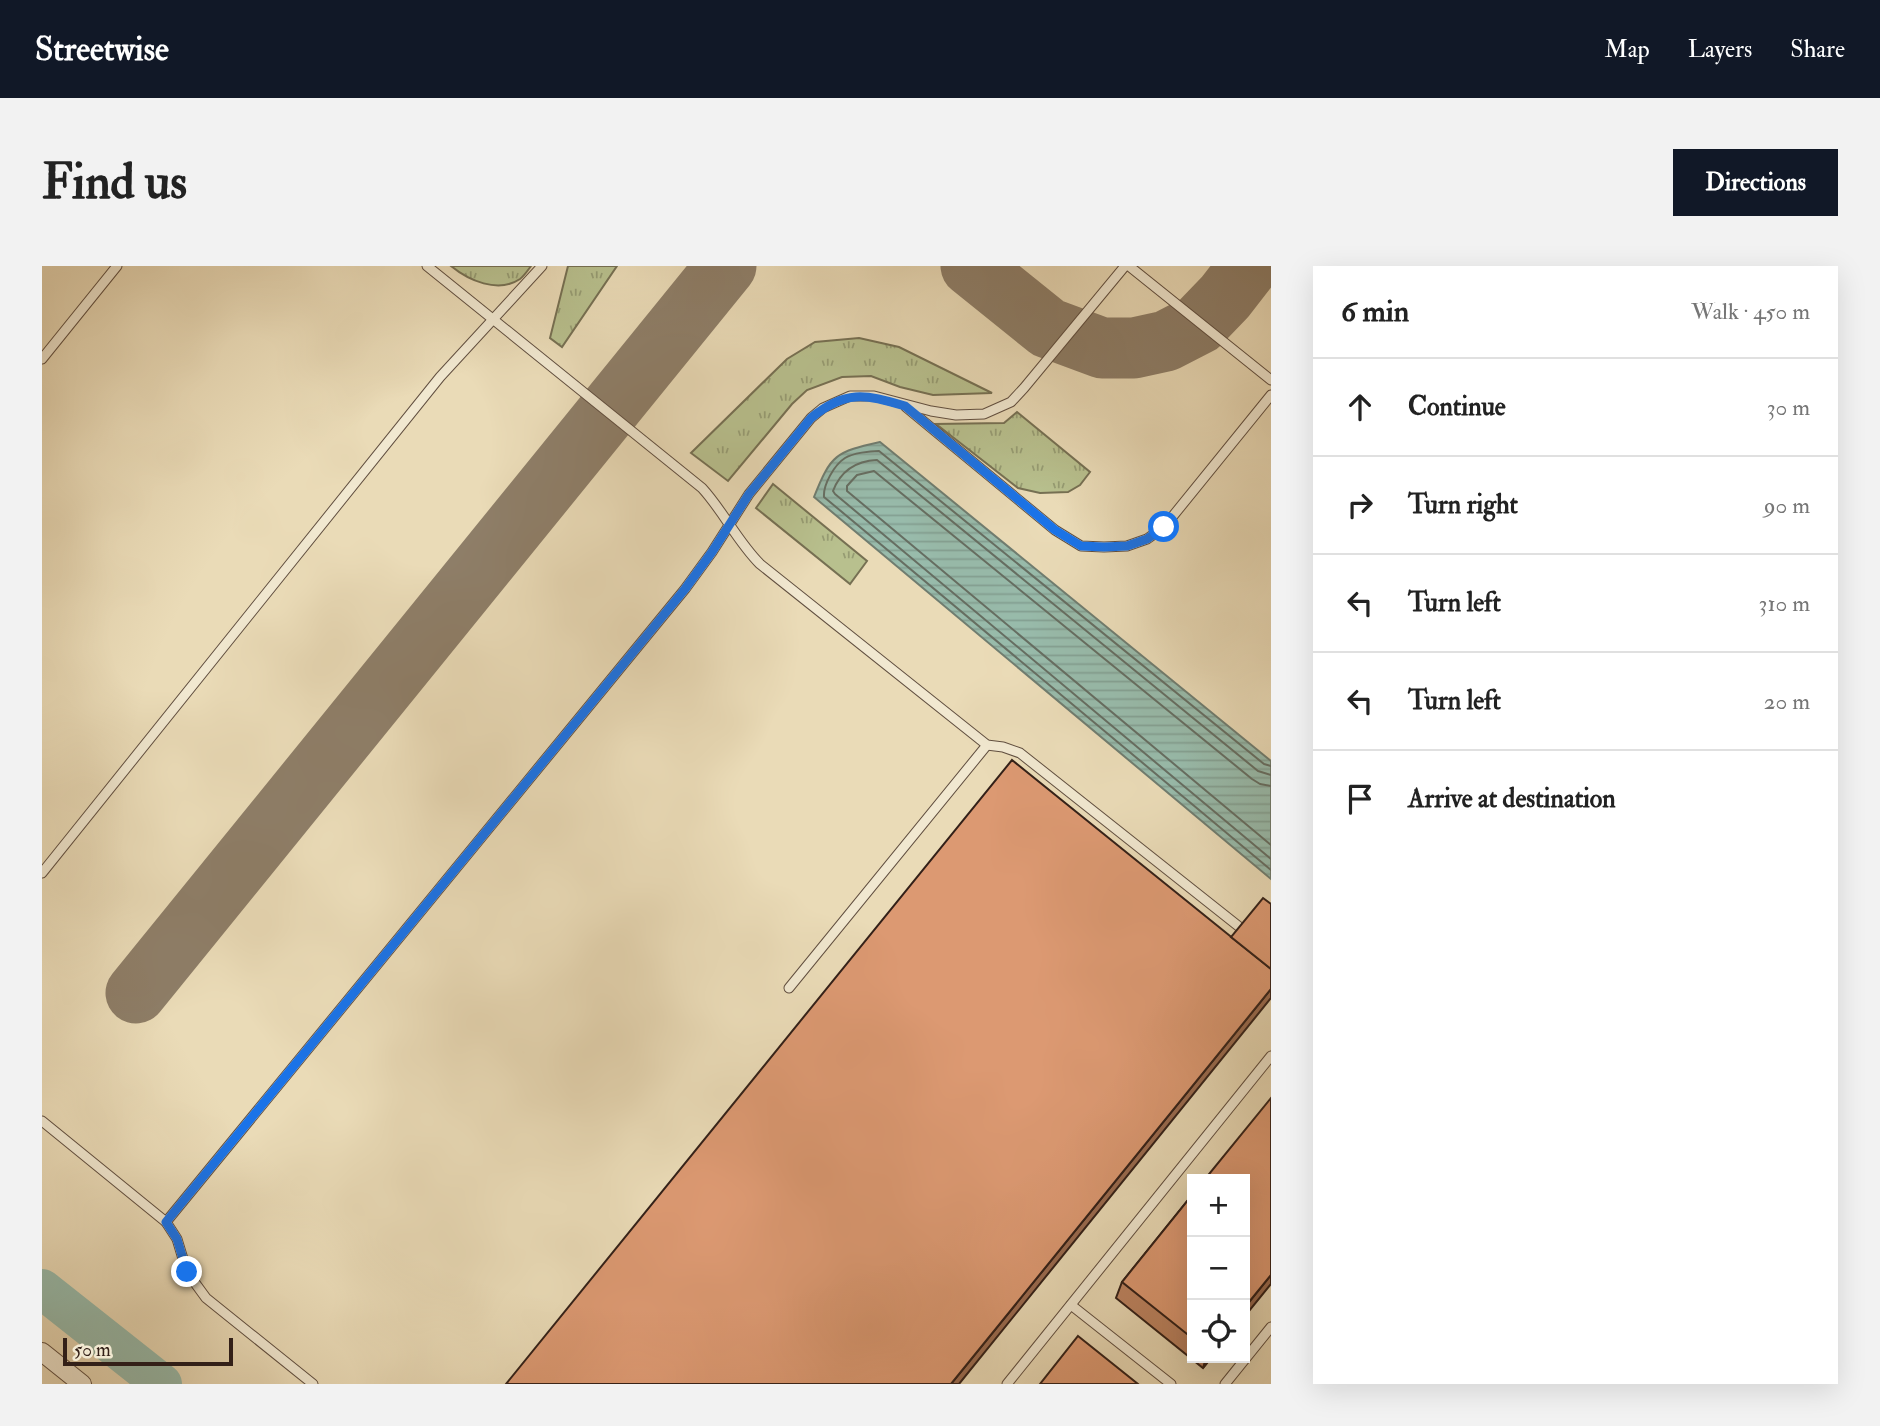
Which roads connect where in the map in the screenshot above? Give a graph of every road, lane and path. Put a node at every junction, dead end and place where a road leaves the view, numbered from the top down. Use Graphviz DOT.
graph roads {
  1 [pos="117,266"];
  2 [pos="428,266"];
  3 [pos="542,266"];
  4 [pos="1127,266"];
  5 [pos="494,320"];
  6 [pos="42,359"];
  7 [pos="1271,380"];
  8 [pos="1271,395"];
  9 [pos="905,406"];
  10 [pos="728,525"];
  11 [pos="987,745"];
  12 [pos="42,873"];
  13 [pos="1242,929"];
  14 [pos="789,988"];
  15 [pos="1271,1056"];
  16 [pos="42,1121"];
  17 [pos="166,1222"];
  18 [pos="1071,1304"];
  19 [pos="1271,1327"];
  20 [pos="42,1352"];
  21 [pos="82,1384"];
  22 [pos="313,1384"];
  23 [pos="1007,1384"];
  24 [pos="1171,1384"];
  25 [pos="1225,1384"];
  1 -- 6 [label="lane"];
  2 -- 5 [label="lane"];
  3 -- 5 [label="lane"];
  4 -- 7 [label="lane"];
  4 -- 9 [label="lane"];
  5 -- 10 [label="lane"];
  5 -- 12 [label="lane"];
  8 -- 9 [label="lane"];
  9 -- 10 [label="lane"];
  10 -- 11 [label="lane"];
  10 -- 17 [label="lane"];
  11 -- 13 [label="lane"];
  11 -- 14 [label="lane"];
  15 -- 18 [label="lane"];
  16 -- 17 [label="lane"];
  17 -- 22 [label="lane"];
  18 -- 23 [label="lane"];
  18 -- 24 [label="lane"];
  19 -- 25 [label="lane"];
  20 -- 21 [label="street"];
}
